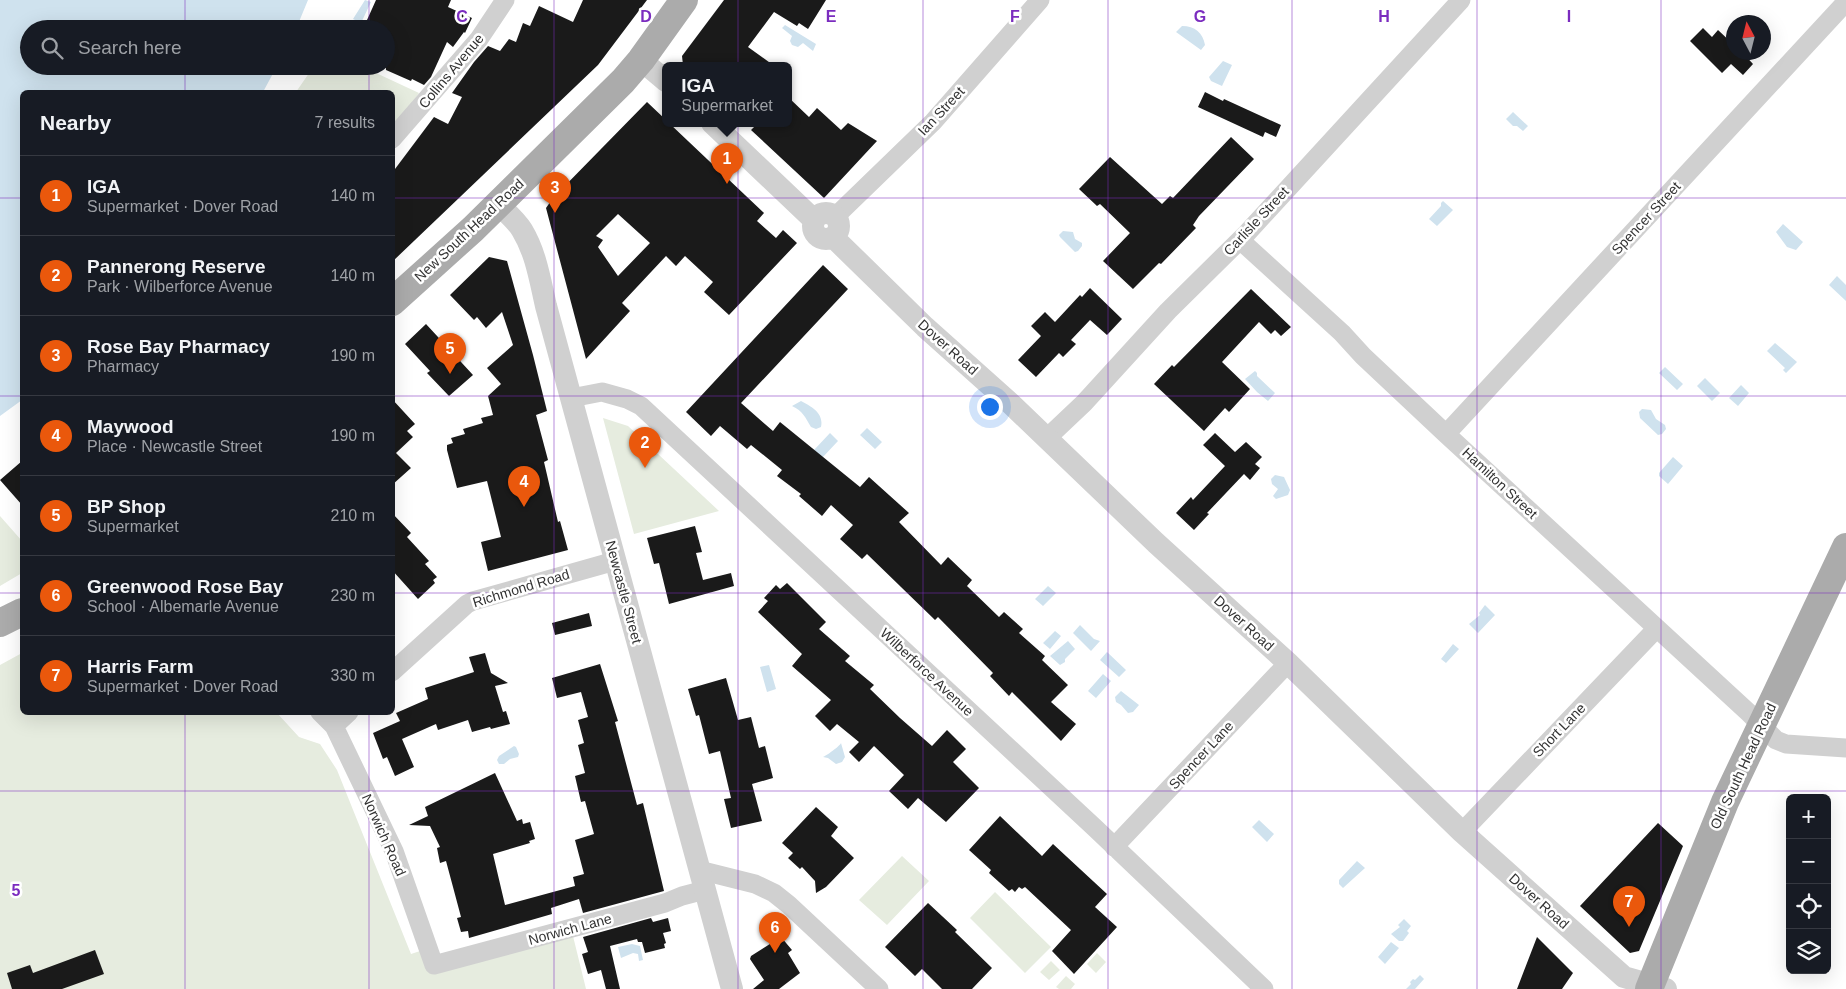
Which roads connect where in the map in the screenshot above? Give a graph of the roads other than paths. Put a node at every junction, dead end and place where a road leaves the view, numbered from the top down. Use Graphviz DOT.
graph roads {
  1 [pos="506,0"];
  2 [pos="684,0"];
  3 [pos="1040,0"];
  4 [pos="1461,0"];
  5 [pos="1846,2"];
  6 [pos="641,60"];
  7 [pos="662,78"];
  8 [pos="717,127"];
  9 [pos="395,136"];
  10 [pos="498,204"];
  11 [pos="827,224"];
  12 [pos="1240,240"];
  13 [pos="395,299"];
  14 [pos="572,398"];
  15 [pos="1446,434"];
  16 [pos="1047,438"];
  17 [pos="1846,546"];
  18 [pos="616,561"];
  19 [pos="20,613"];
  20 [pos="0,623"];
  21 [pos="1657,628"];
  22 [pos="1288,663"];
  23 [pos="395,669"];
  24 [pos="323,715"];
  25 [pos="346,715"];
  26 [pos="1761,725"];
  27 [pos="334,726"];
  28 [pos="1846,748"];
  29 [pos="1462,832"];
  30 [pos="1114,846"];
  31 [pos="702,880"];
  32 [pos="434,965"];
  33 [pos="1655,988"];
  34 [pos="732,989"];
  35 [pos="879,989"];
  36 [pos="1264,989"];
  1 -- 9 [label="street, Collins Avenue"];
  2 -- 6 [label="main road, New South Head Road"];
  3 -- 11 [label="street, Ian Street"];
  4 -- 12 [label="street, Carlisle Street"];
  5 -- 15 [label="street, Spencer Street"];
  6 -- 7 [label="street"];
  6 -- 10 [label="main road, New South Head Road"];
  8 -- 11 [label="street, Dover Road"];
  10 -- 13 [label="main road, New South Head Road"];
  10 -- 14 [label="street, Newcastle Street"];
  11 -- 16 [label="street, Dover Road"];
  12 -- 15 [label="street, Hamilton Street"];
  12 -- 16 [label="street, Carlisle Street"];
  14 -- 18 [label="street, Newcastle Street"];
  14 -- 30 [label="street, Wilberforce Avenue"];
  15 -- 21 [label="street, Hamilton Street"];
  16 -- 22 [label="street, Dover Road"];
  17 -- 26 [label="main road, Old South Head Road"];
  18 -- 23 [label="street, Richmond Road"];
  18 -- 31 [label="street, Newcastle Street"];
  19 -- 20 [label="main road"];
  21 -- 26 [label="street, Hamilton Street"];
  21 -- 29 [label="street, Short Lane"];
  22 -- 29 [label="street, Dover Road"];
  22 -- 30 [label="street, Spencer Lane"];
  24 -- 27 [label="street, Norwich Road"];
  25 -- 27 [label="street"];
  26 -- 28 [label="street, Hamilton Street"];
  26 -- 33 [label="main road, Old South Head Road"];
  27 -- 32 [label="street, Norwich Road"];
  29 -- 33 [label="street, Dover Road"];
  30 -- 36 [label="street, Wilberforce Avenue"];
  31 -- 32 [label="street, Norwich Lane"];
  31 -- 34 [label="street, Newcastle Street"];
  31 -- 35 [label="street"];
}
